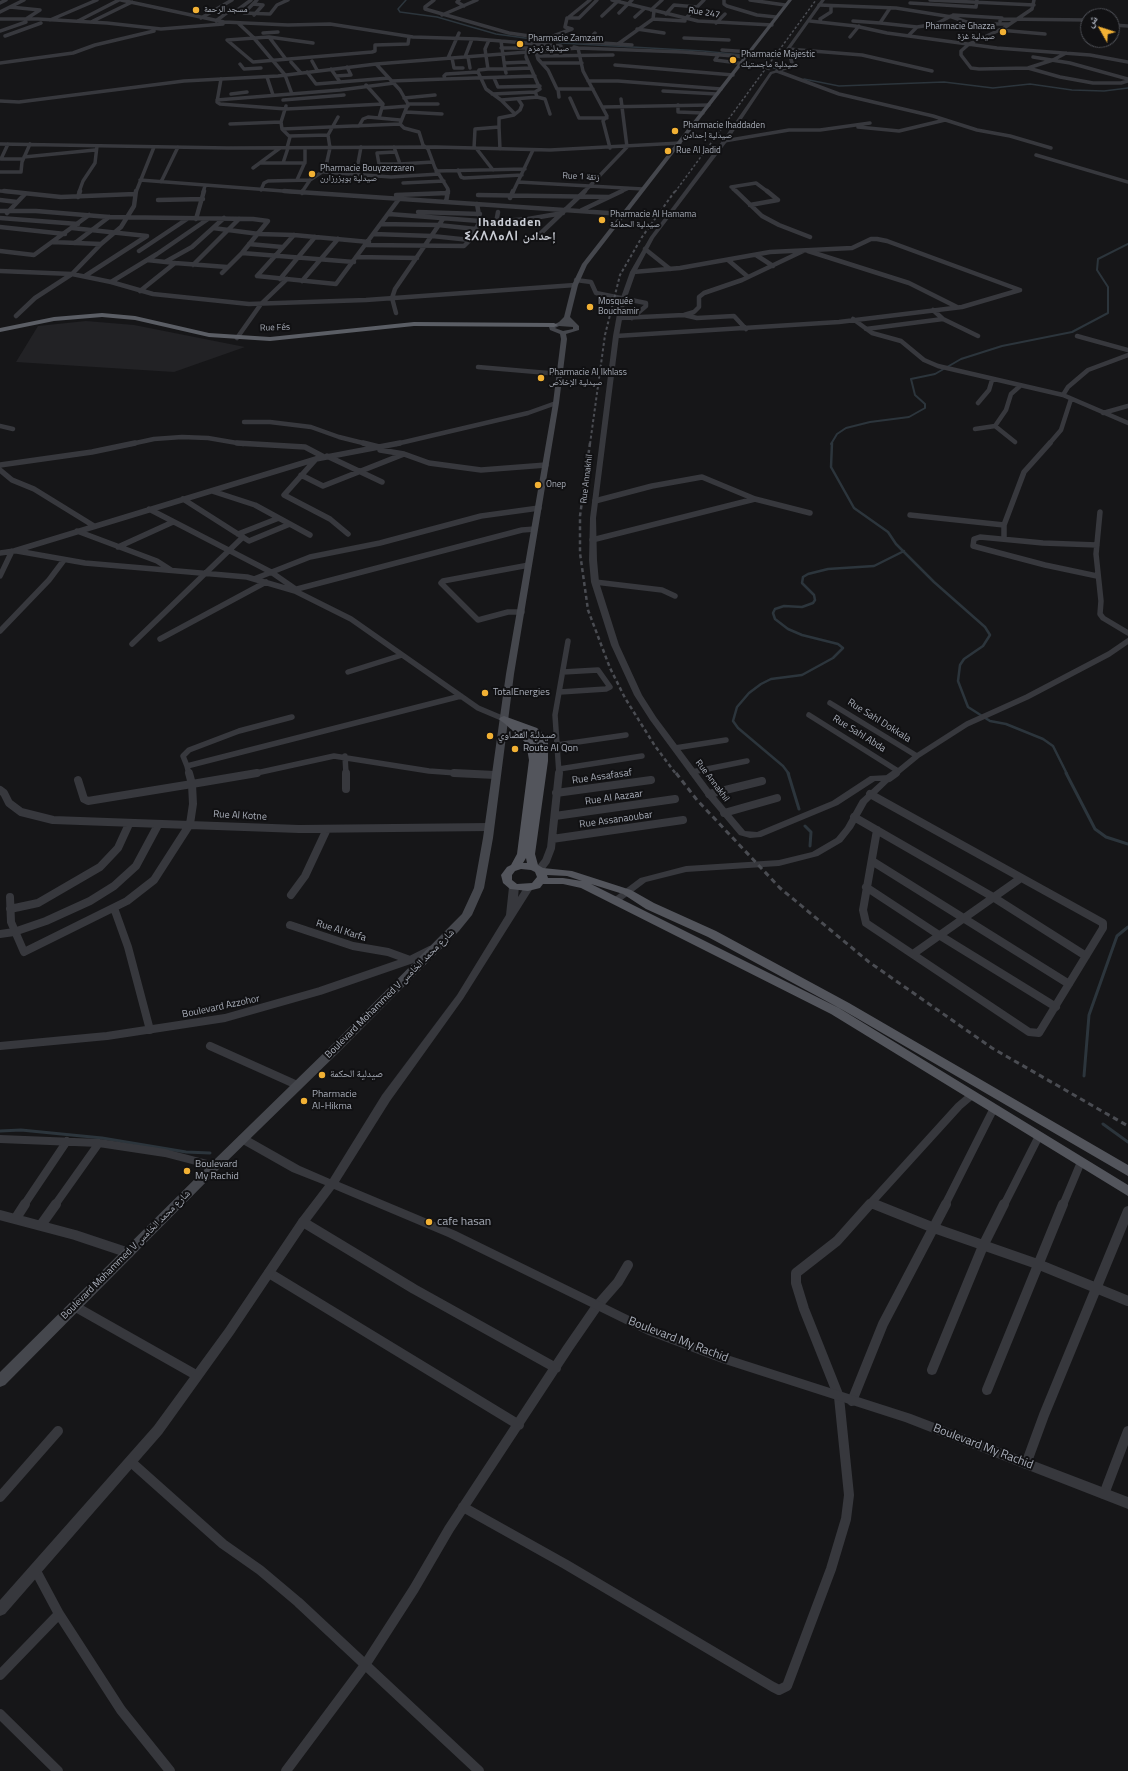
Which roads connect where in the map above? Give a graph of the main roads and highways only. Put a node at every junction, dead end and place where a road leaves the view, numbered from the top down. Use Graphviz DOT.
graph roads {
  1 [pos="790,0"];
  2 [pos="567,317"];
  3 [pos="574,325"];
  4 [pos="557,326"];
  5 [pos="0,334"];
  6 [pos="563,336"];
  7 [pos="504,719"];
  8 [pos="516,867"];
  9 [pos="538,872"];
  10 [pos="1128,1171"];
  11 [pos="1128,1191"];
  12 [pos="0,1381"];
  1 -- 2 [label="main road"];
  2 -- 3 [label="main road"];
  2 -- 4 [label="main road"];
  3 -- 4 [label="main road, Rue Fés"];
  3 -- 6 [label="main road"];
  4 -- 5 [label="highway, Rue Fés"];
  4 -- 5 [label="highway, Rue Fés"];
  4 -- 6 [label="main road, Rue Fés"];
  6 -- 7 [label="main road, Boulevard Mohammed V شارع محمد الخامس"];
  7 -- 8 [label="main road"];
  7 -- 9 [label="main road"];
  7 -- 12 [label="main road, Boulevard Mohammed V شارع محمد الخامس"];
  8 -- 9 [label="main road"];
  8 -- 9 [label="main road"];
  9 -- 10 [label="main road"];
  9 -- 11 [label="main road"];
}
